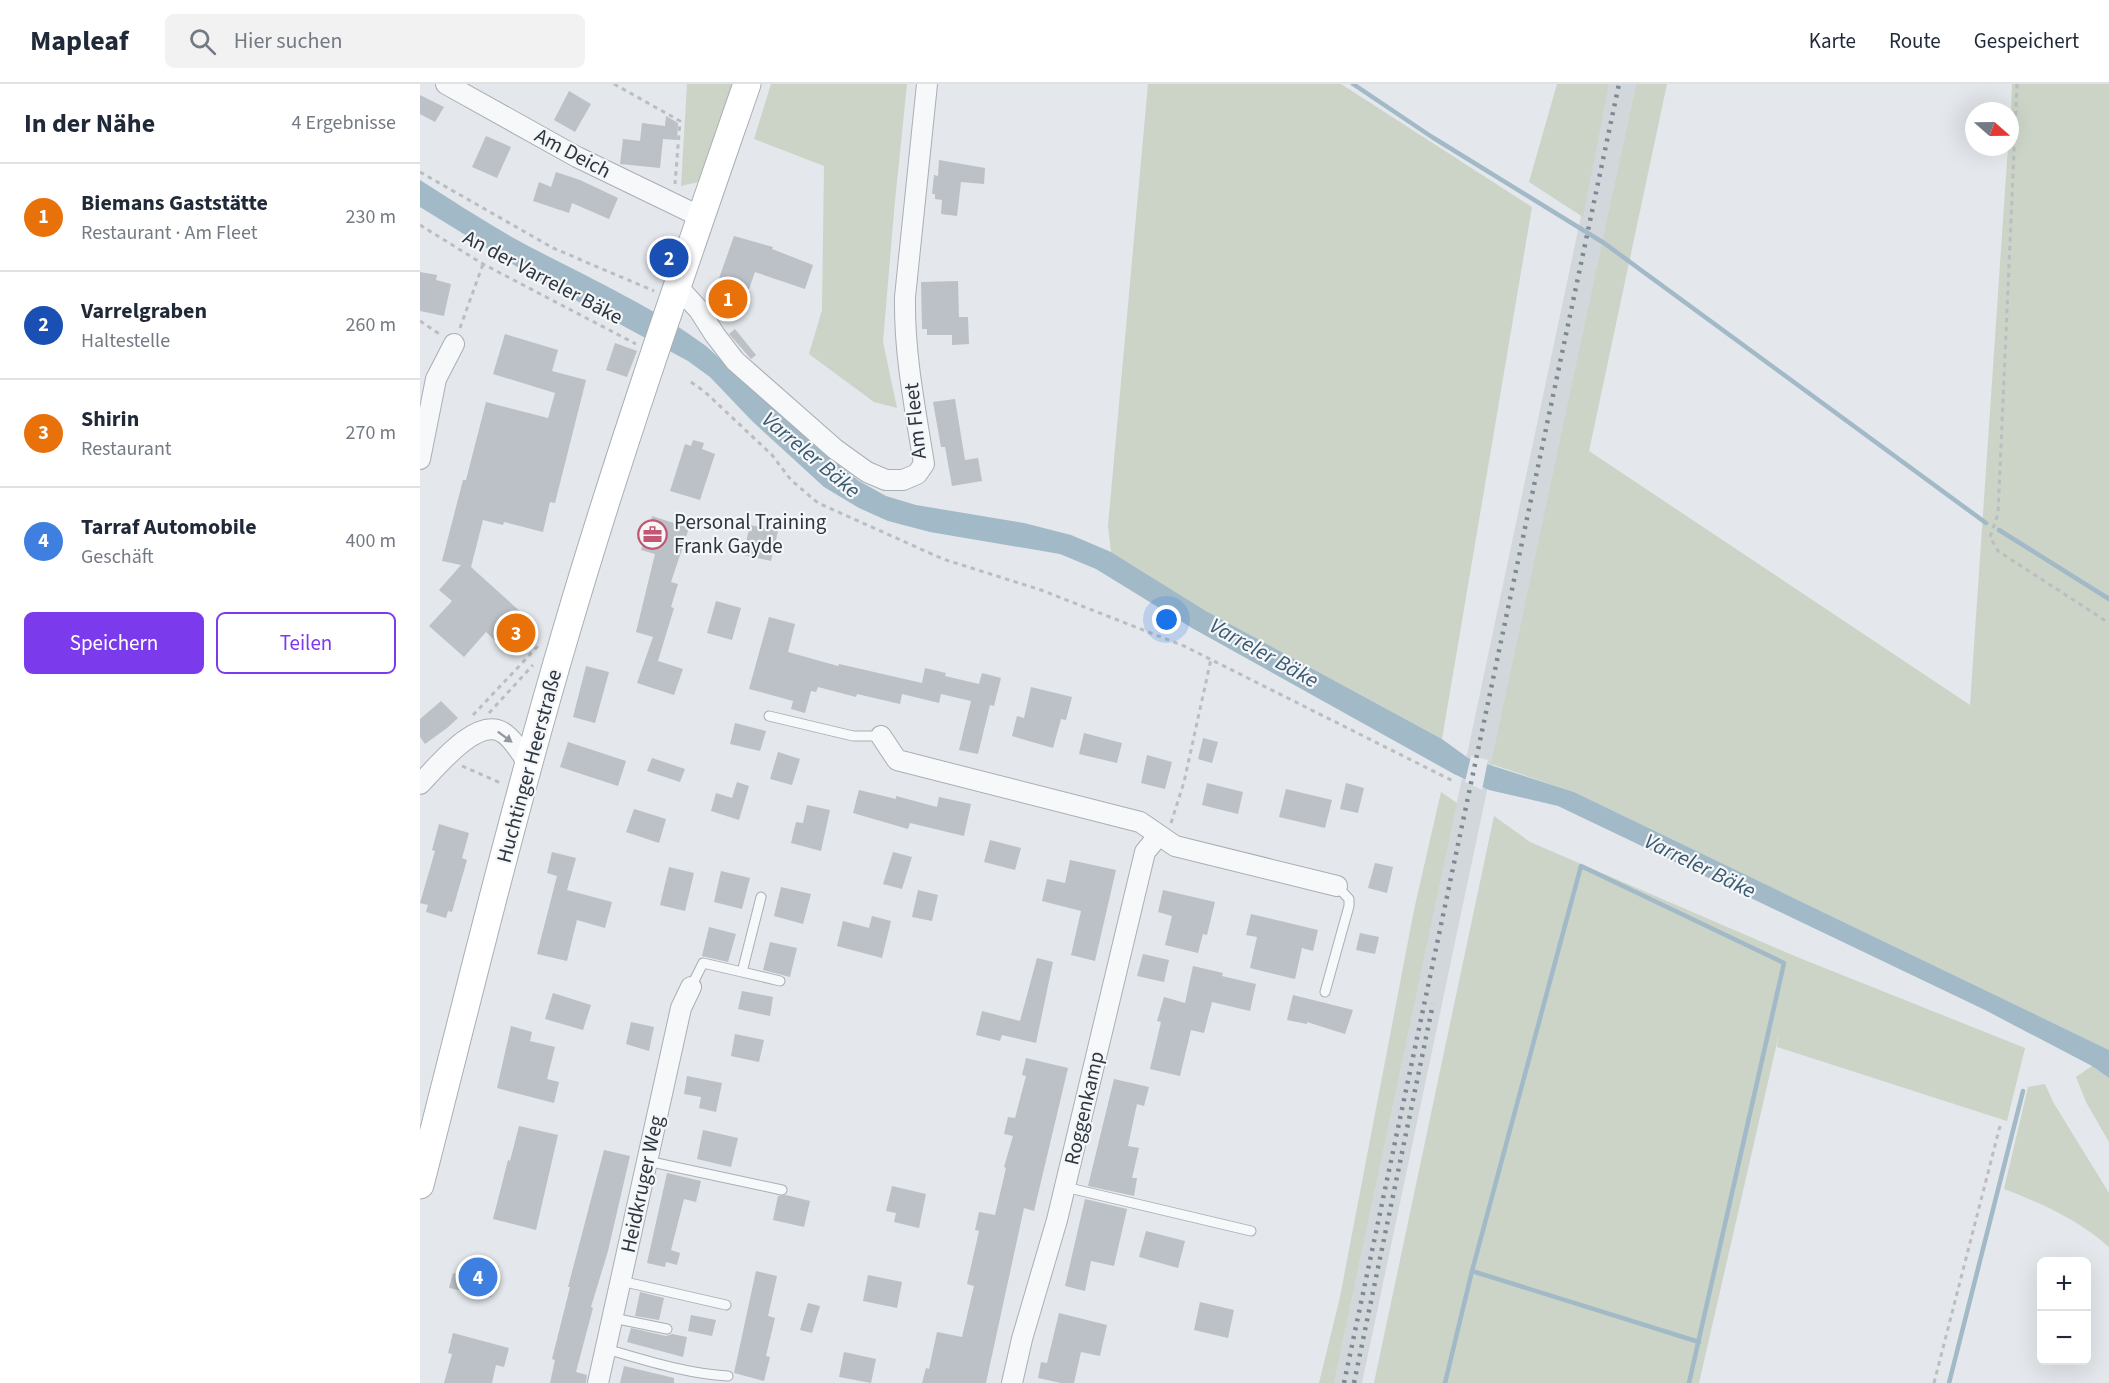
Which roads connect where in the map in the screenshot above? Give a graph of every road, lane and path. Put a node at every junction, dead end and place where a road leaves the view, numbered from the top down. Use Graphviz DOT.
graph roads {
  1 [pos="446,84"];
  2 [pos="615,84"];
  3 [pos="747,84"];
  4 [pos="927,84"];
  5 [pos="2017,84"];
  6 [pos="420,172"];
  7 [pos="673,203"];
  8 [pos="701,217"];
  9 [pos="420,225"];
  10 [pos="483,264"];
  11 [pos="672,301"];
  12 [pos="420,321"];
  13 [pos="454,344"];
  14 [pos="655,349"];
  15 [pos="691,382"];
  16 [pos="420,459"];
  17 [pos="2109,623"];
  18 [pos="566,631"];
  19 [pos="1211,659"];
  20 [pos="537,661"];
  21 [pos="769,716"];
  22 [pos="471,725"];
  23 [pos="881,736"];
  24 [pos="446,759"];
  25 [pos="529,765"];
  26 [pos="1455,782"];
  27 [pos="420,784"];
  28 [pos="521,792"];
  29 [pos="1159,835"];
  30 [pos="1337,886"];
  31 [pos="761,897"];
  32 [pos="742,972"];
  33 [pos="780,981"];
  34 [pos="691,987"];
  35 [pos="1325,992"];
  36 [pos="2001,1126"];
  37 [pos="647,1161"];
  38 [pos="420,1185"];
  39 [pos="1065,1187"];
  40 [pos="782,1190"];
  41 [pos="1251,1231"];
  42 [pos="621,1281"];
  43 [pos="726,1305"];
  44 [pos="613,1318"];
  45 [pos="667,1329"];
  46 [pos="606,1349"];
  47 [pos="728,1376"];
  48 [pos="598,1383"];
  49 [pos="1012,1383"];
  50 [pos="1934,1383"];
  1 -- 7 [label="street, Am Deich"];
  2 -- 7 [label="path"];
  3 -- 8 [label="main road, Huchtinger Heerstraße"];
  4 -- 11 [label="street, Am Fleet"];
  5 -- 17 [label="path"];
  6 -- 11 [label="path"];
  7 -- 8 [label="street, Am Deich"];
  8 -- 11 [label="main road, Huchtinger Heerstraße"];
  9 -- 10 [label="path, An der Varreler Bäke"];
  10 -- 13 [label="path"];
  10 -- 14 [label="path, An der Varreler Bäke"];
  11 -- 14 [label="main road, Huchtinger Heerstraße"];
  12 -- 13 [label="path"];
  13 -- 16 [label="street"];
  14 -- 18 [label="main road, Huchtinger Heerstraße"];
  15 -- 19 [label="path"];
  18 -- 22 [label="path"];
  18 -- 25 [label="main road, Huchtinger Heerstraße"];
  19 -- 26 [label="path"];
  19 -- 29 [label="path"];
  20 -- 22 [label="path"];
  21 -- 23 [label="lane"];
  22 -- 24 [label="street"];
  22 -- 25 [label="street, one-way"];
  23 -- 29 [label="street"];
  24 -- 27 [label="street"];
  24 -- 28 [label="path"];
  25 -- 28 [label="main road, Huchtinger Heerstraße"];
  28 -- 38 [label="main road, Huchtinger Heerstraße"];
  29 -- 30 [label="street"];
  29 -- 39 [label="street, Roggenkamp"];
  30 -- 35 [label="lane"];
  31 -- 32 [label="lane"];
  32 -- 33 [label="lane"];
  32 -- 34 [label="lane"];
  34 -- 37 [label="street, Heidkruger Weg"];
  36 -- 50 [label="path"];
  37 -- 40 [label="lane"];
  37 -- 42 [label="street, Heidkruger Weg"];
  39 -- 41 [label="lane"];
  39 -- 49 [label="street, Roggenkamp"];
  42 -- 43 [label="lane"];
  42 -- 44 [label="street, Heidkruger Weg"];
  44 -- 45 [label="lane"];
  44 -- 46 [label="street, Heidkruger Weg"];
  46 -- 47 [label="lane"];
  46 -- 48 [label="street, Heidkruger Weg"];
}
